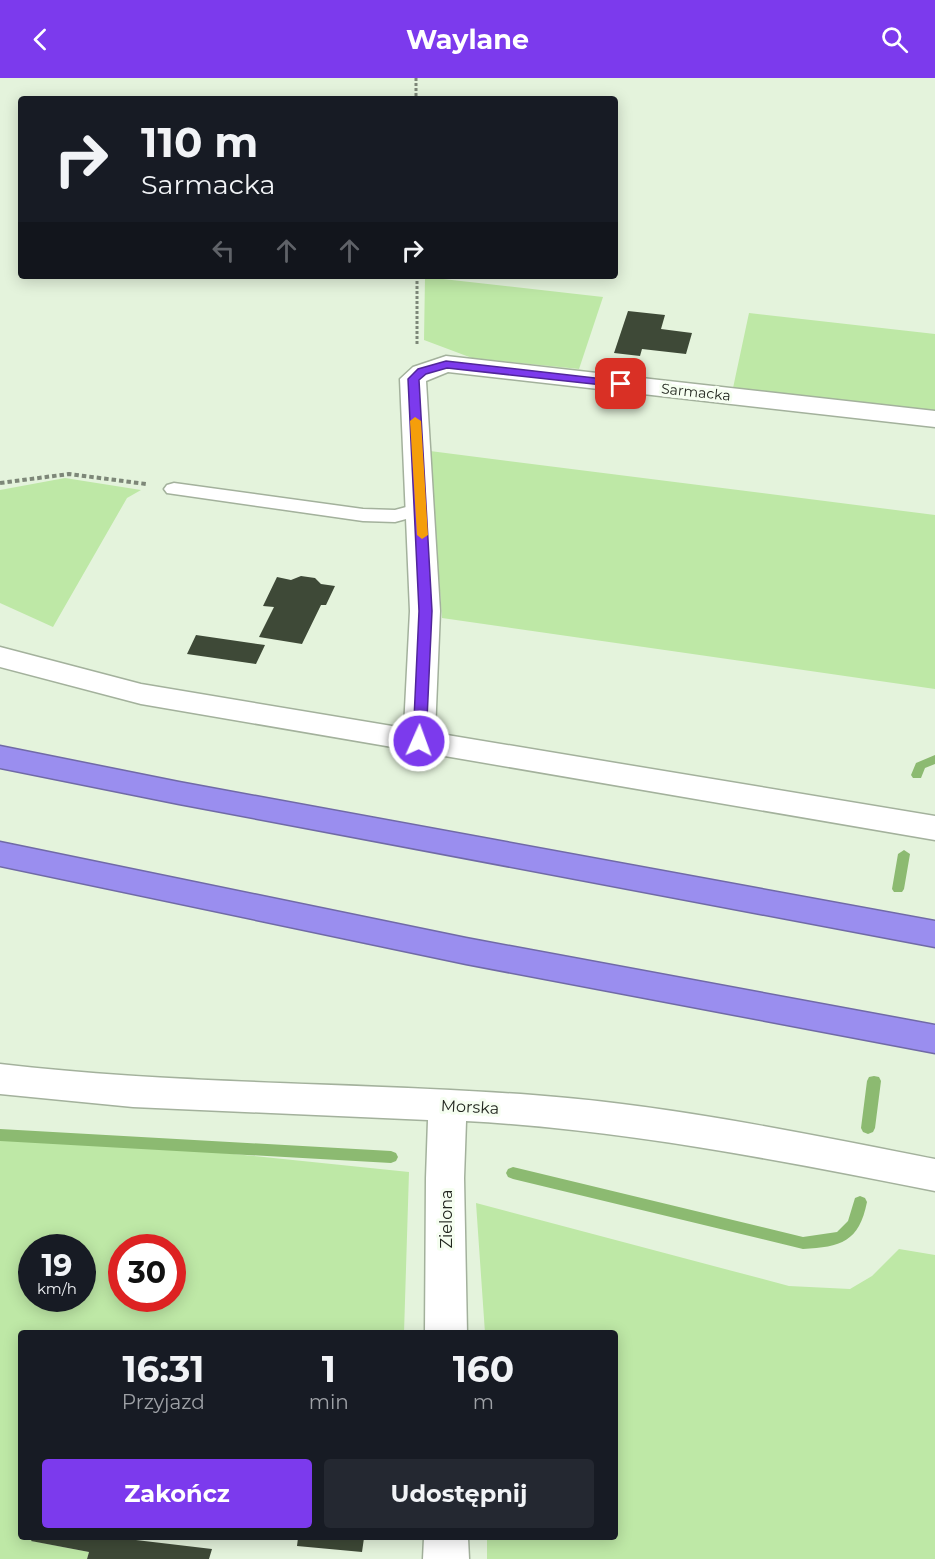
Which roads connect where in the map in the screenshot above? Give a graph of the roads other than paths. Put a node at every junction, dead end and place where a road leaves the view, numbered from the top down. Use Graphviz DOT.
graph roads {
  1 [pos="935,419"];
  2 [pos="174,489"];
  3 [pos="422,509"];
  4 [pos="0,657"];
  5 [pos="419,741"];
  6 [pos="0,757"];
  7 [pos="935,828"];
  8 [pos="0,854"];
  9 [pos="935,934"];
  10 [pos="935,1039"];
  11 [pos="0,1079"];
  12 [pos="448,1105"];
  13 [pos="935,1175"];
  14 [pos="446,1330"];
  15 [pos="446,1540"];
  16 [pos="446,1559"];
  1 -- 3 [label="street, Sarmacka"];
  2 -- 3 [label="lane"];
  3 -- 5 [label="street"];
  4 -- 5 [label="street"];
  5 -- 7 [label="street"];
  6 -- 9 [label="highway"];
  8 -- 10 [label="highway"];
  11 -- 12 [label="street, Morska"];
  12 -- 13 [label="street, Morska"];
  12 -- 14 [label="street, Zielona"];
  15 -- 16 [label="street"];
}
